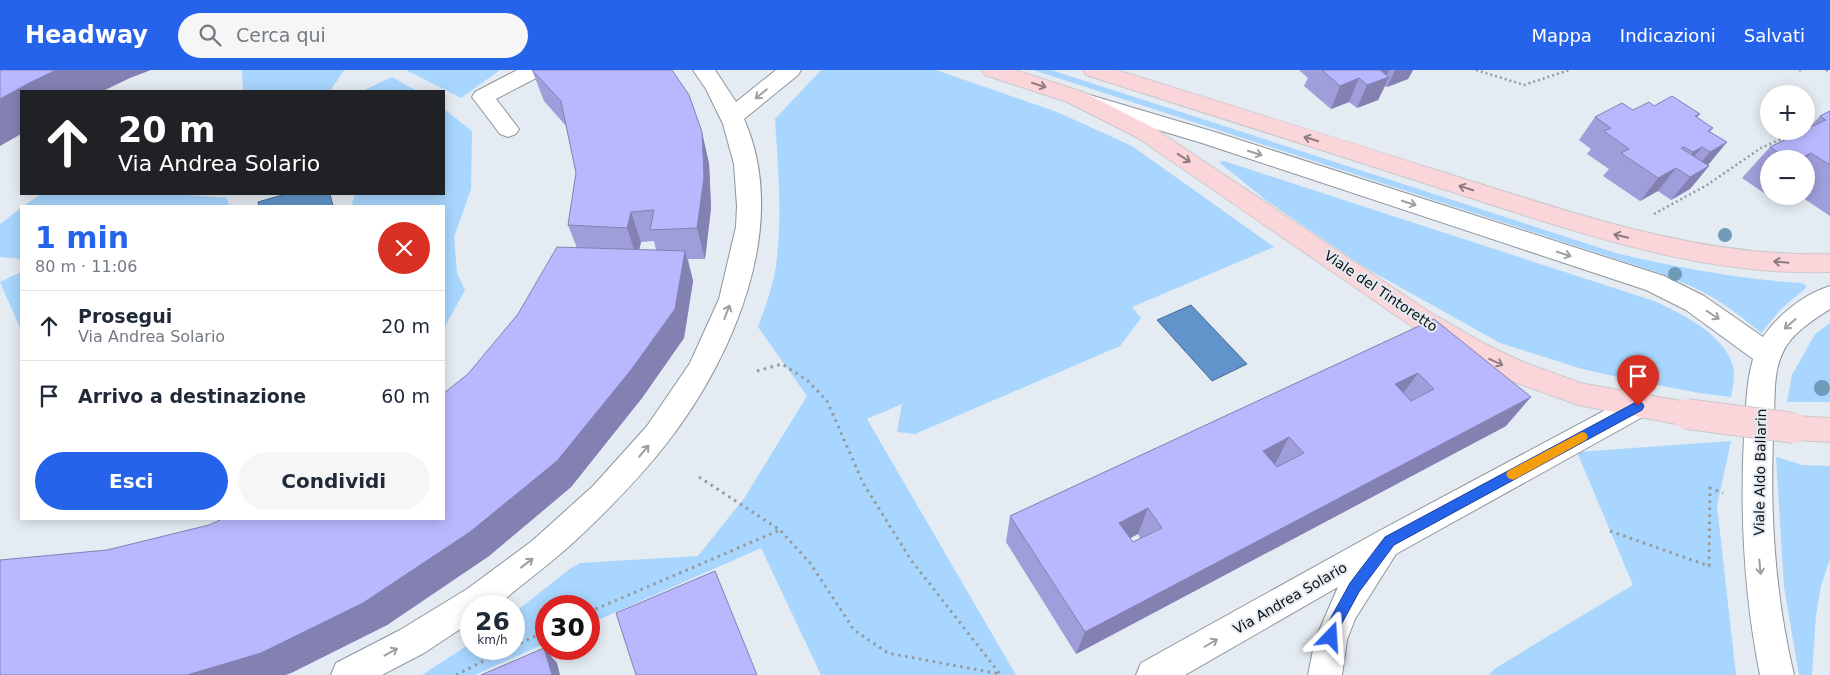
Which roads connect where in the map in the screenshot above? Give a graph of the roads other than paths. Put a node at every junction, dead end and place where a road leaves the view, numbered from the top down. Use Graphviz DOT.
graph roads {
  1 [pos="534,70"];
  2 [pos="704,70"];
  3 [pos="790,70"];
  4 [pos="993,70"];
  5 [pos="1094,70"];
  6 [pos="1075,97"];
  7 [pos="732,117"];
  8 [pos="508,129"];
  9 [pos="1830,262"];
  10 [pos="1830,296"];
  11 [pos="1768,355"];
  12 [pos="1638,406"];
  13 [pos="1830,430"];
  14 [pos="1390,541"];
  15 [pos="1171,672"];
  16 [pos="348,675"];
  17 [pos="1325,675"];
  18 [pos="1777,675"];
  1 -- 8 [label="street"];
  2 -- 7 [label="street"];
  3 -- 7 [label="street, one-way"];
  4 -- 6 [label="main road, Viale del Tintoretto, one-way"];
  9 -- 5 [label="main road, one-way"];
  6 -- 11 [label="street, one-way"];
  6 -- 12 [label="main road, Viale del Tintoretto, one-way"];
  16 -- 7 [label="street, one-way"];
  10 -- 11 [label="street, Viale Aldo Ballarin, one-way"];
  11 -- 18 [label="street, Viale Aldo Ballarin, one-way"];
  12 -- 13 [label="main road, Viale del Tintoretto, bridge"];
  12 -- 14 [label="street, Via Andrea Solario"];
  15 -- 14 [label="street, Via Andrea Solario, one-way"];
  14 -- 17 [label="street"];
}
